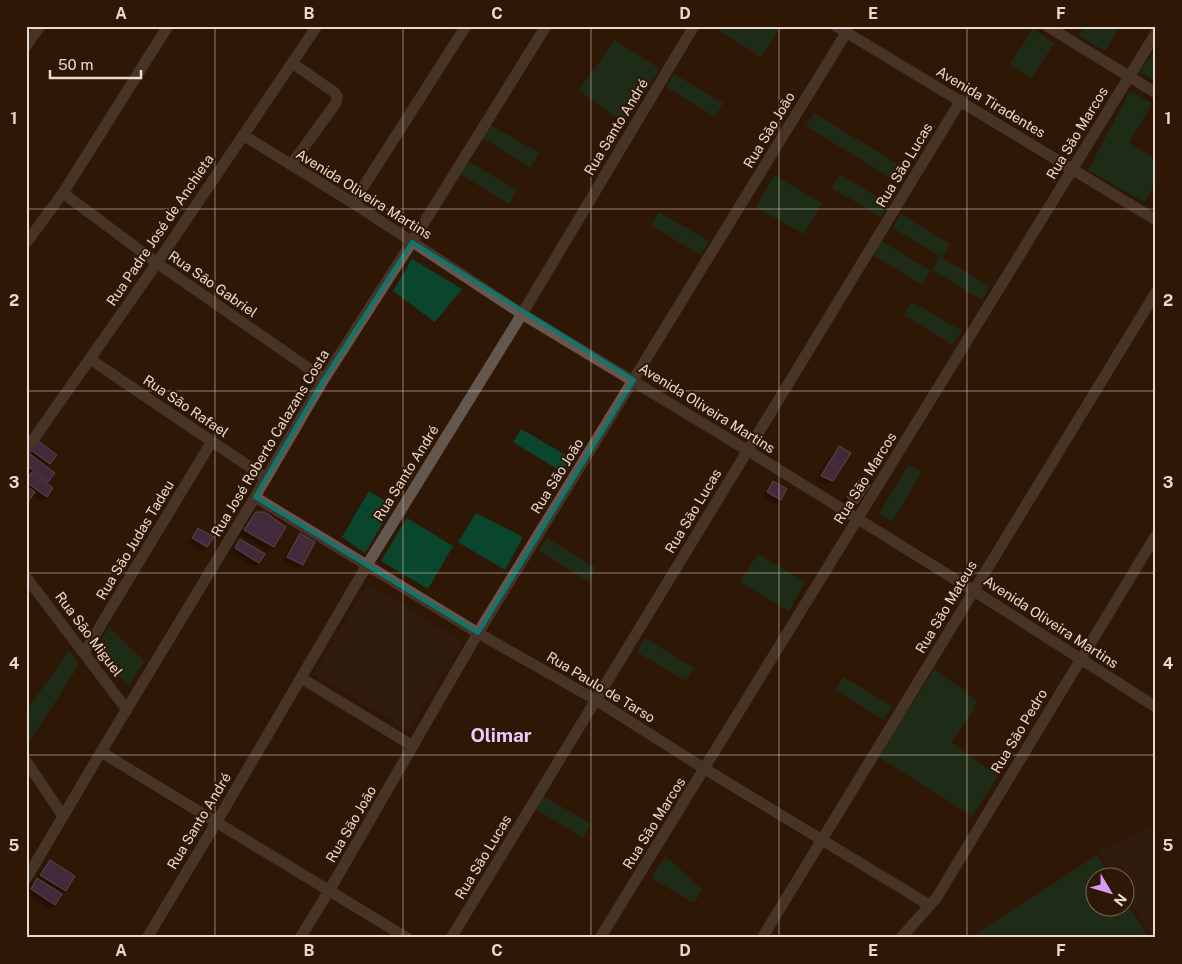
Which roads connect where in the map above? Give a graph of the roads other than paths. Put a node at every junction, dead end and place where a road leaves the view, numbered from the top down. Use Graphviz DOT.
graph roads {
  1 [pos="40,26"];
  2 [pos="168,26"];
  3 [pos="317,26"];
  4 [pos="466,26"];
  5 [pos="546,26"];
  6 [pos="694,26"];
  7 [pos="1047,26"];
  8 [pos="841,29"];
  9 [pos="1156,33"];
  10 [pos="26,46"];
  11 [pos="292,63"];
  12 [pos="1129,76"];
  13 [pos="1156,93"];
  14 [pos="961,100"];
  15 [pos="242,135"];
  16 [pos="291,165"];
  17 [pos="1073,169"];
  18 [pos="63,193"];
  19 [pos="353,203"];
  20 [pos="1156,220"];
  21 [pos="30,229"];
  22 [pos="412,242"];
  23 [pos="26,244"];
  24 [pos="157,263"];
  25 [pos="1156,292"];
  26 [pos="522,314"];
  27 [pos="90,359"];
  28 [pos="324,379"];
  29 [pos="634,380"];
  30 [pos="212,441"];
  31 [pos="26,450"];
  32 [pos="747,450"];
  33 [pos="266,478"];
  34 [pos="255,497"];
  35 [pos="857,520"];
  36 [pos="1156,535"];
  37 [pos="367,565"];
  38 [pos="26,577"];
  39 [pos="974,591"];
  40 [pos="478,633"];
  41 [pos="84,654"];
  42 [pos="1080,659"];
  43 [pos="301,678"];
  44 [pos="596,700"];
  45 [pos="1156,707"];
  46 [pos="127,710"];
  47 [pos="413,746"];
  48 [pos="100,752"];
  49 [pos="26,761"];
  50 [pos="705,769"];
  51 [pos="63,816"];
  52 [pos="216,823"];
  53 [pos="822,838"];
  54 [pos="26,879"];
  55 [pos="329,891"];
  56 [pos="928,907"];
  57 [pos="146,938"];
  58 [pos="300,938"];
  59 [pos="407,938"];
  60 [pos="451,938"];
  61 [pos="600,938"];
  62 [pos="762,938"];
  63 [pos="901,938"];
  1 -- 10 [label="street"];
  2 -- 18 [label="street"];
  3 -- 11 [label="street, Rua Padre José de Anchieta"];
  4 -- 19 [label="street"];
  5 -- 22 [label="street, Rua José Roberto Calazans Costa"];
  6 -- 26 [label="street, Rua Santo André"];
  7 -- 12 [label="street"];
  8 -- 14 [label="street, Avenida Tiradentes"];
  8 -- 29 [label="street, Rua São João"];
  9 -- 12 [label="street, Rua São Marcos"];
  11 -- 15 [label="street, Rua Padre José de Anchieta"];
  11 -- 16 [label="street"];
  12 -- 13 [label="street"];
  12 -- 17 [label="street, Rua São Marcos"];
  14 -- 17 [label="street, Avenida Tiradentes"];
  14 -- 32 [label="street, Rua São Lucas"];
  15 -- 16 [label="street, Avenida Oliveira Martins"];
  15 -- 24 [label="street, Rua Padre José de Anchieta"];
  16 -- 19 [label="street, Avenida Oliveira Martins"];
  17 -- 20 [label="street, Avenida Tiradentes"];
  17 -- 35 [label="street, Rua São Marcos"];
  18 -- 21 [label="street"];
  18 -- 24 [label="street, Rua São Gabriel"];
  19 -- 22 [label="street, Avenida Oliveira Martins"];
  21 -- 23 [label="street"];
  22 -- 26 [label="street, Avenida Oliveira Martins"];
  22 -- 28 [label="street, Rua José Roberto Calazans Costa"];
  24 -- 27 [label="street, Rua Padre José de Anchieta"];
  24 -- 28 [label="street, Rua São Gabriel"];
  25 -- 39 [label="street, Rua São Mateus"];
  26 -- 29 [label="street, Avenida Oliveira Martins"];
  26 -- 37 [label="street, Rua Santo André"];
  27 -- 30 [label="street, Rua São Rafael"];
  27 -- 31 [label="street, Rua Padre José de Anchieta"];
  28 -- 33 [label="street, Rua José Roberto Calazans Costa"];
  29 -- 32 [label="street, Avenida Oliveira Martins"];
  29 -- 40 [label="street, Rua São João"];
  30 -- 33 [label="street, Rua São Rafael"];
  30 -- 41 [label="street, Rua São Judas Tadeu"];
  32 -- 35 [label="street, Avenida Oliveira Martins"];
  32 -- 44 [label="street, Rua São Lucas"];
  33 -- 34 [label="street, Rua José Roberto Calazans Costa"];
  34 -- 37 [label="street, Rua Paulo de Tarso"];
  34 -- 46 [label="street, Rua José Roberto Calazans Costa"];
  35 -- 39 [label="street, Avenida Oliveira Martins"];
  35 -- 50 [label="street, Rua São Marcos"];
  36 -- 42 [label="street, Rua São Pedro"];
  37 -- 40 [label="street, Rua Paulo de Tarso"];
  37 -- 43 [label="street, Rua Santo André"];
  38 -- 41 [label="street, Rua São Miguel"];
  39 -- 42 [label="street, Avenida Oliveira Martins"];
  39 -- 53 [label="street, Rua São Mateus"];
  40 -- 44 [label="street, Rua Paulo de Tarso"];
  40 -- 47 [label="street, Rua São João"];
  41 -- 46 [label="street, Rua São Miguel"];
  42 -- 45 [label="street, Avenida Oliveira Martins"];
  42 -- 56 [label="street, Rua São Pedro"];
  43 -- 47 [label="street"];
  43 -- 52 [label="street, Rua Santo André"];
  44 -- 50 [label="street, Rua Paulo de Tarso"];
  44 -- 60 [label="street, Rua São Lucas"];
  46 -- 48 [label="street, Rua José Roberto Calazans Costa"];
  47 -- 55 [label="street, Rua São João"];
  48 -- 51 [label="street, Rua José Roberto Calazans Costa"];
  48 -- 52 [label="street"];
  49 -- 51 [label="street"];
  50 -- 53 [label="street, Rua Paulo de Tarso"];
  50 -- 61 [label="street, Rua São Marcos"];
  51 -- 54 [label="street, Rua José Roberto Calazans Costa"];
  52 -- 55 [label="street"];
  52 -- 57 [label="street, Rua Santo André"];
  53 -- 56 [label="street, Rua Paulo de Tarso"];
  53 -- 62 [label="street, Rua São Mateus"];
  55 -- 58 [label="street, Rua São João"];
  55 -- 59 [label="street"];
  56 -- 63 [label="street, Rua São Pedro"];
}
